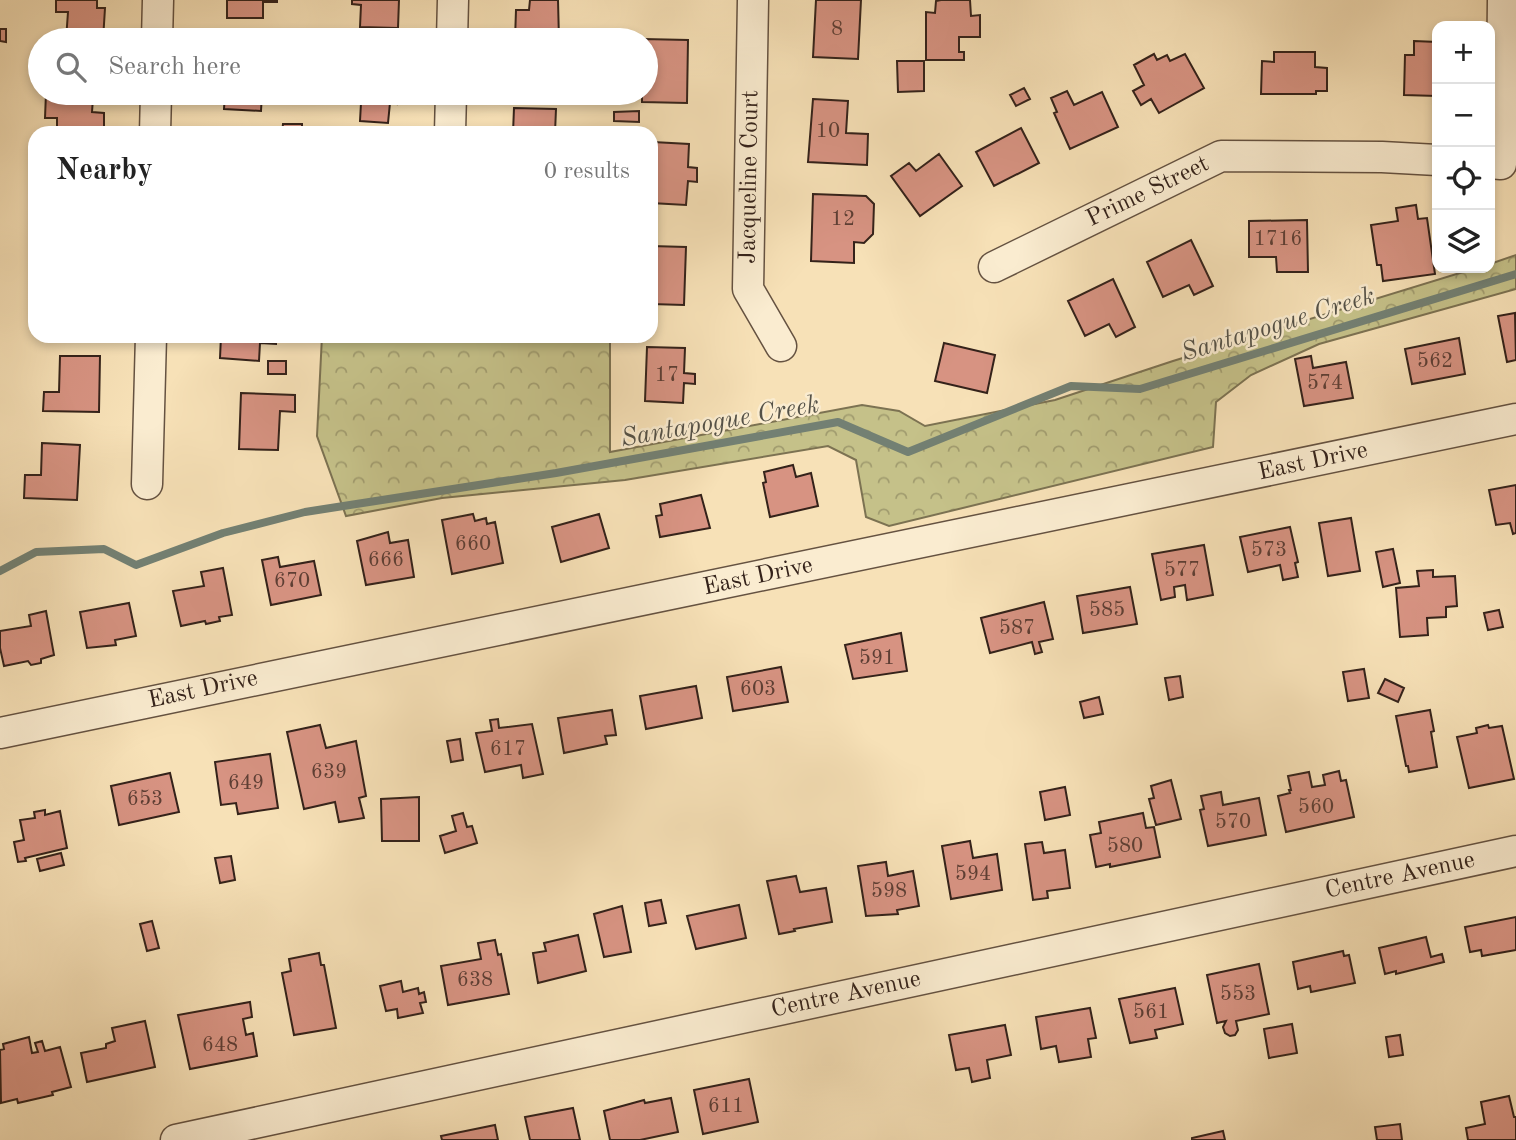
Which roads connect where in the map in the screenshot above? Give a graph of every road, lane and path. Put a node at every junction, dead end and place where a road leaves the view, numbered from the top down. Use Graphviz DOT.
graph roads {
  1 [pos="158,0"];
  2 [pos="453,0"];
  3 [pos="753,0"];
  4 [pos="1503,0"];
  5 [pos="157,28"];
  6 [pos="452,28"];
  7 [pos="156,105"];
  8 [pos="451,105"];
  9 [pos="155,126"];
  10 [pos="450,126"];
  11 [pos="1432,160"];
  12 [pos="1496,163"];
  13 [pos="994,267"];
  14 [pos="151,343"];
  15 [pos="781,346"];
  16 [pos="1516,419"];
  17 [pos="147,484"];
  18 [pos="0,733"];
  19 [pos="1516,851"];
  20 [pos="176,1140"];
  1 -- 5 [label="street"];
  2 -- 6 [label="street"];
  3 -- 15 [label="street, Jacqueline Court"];
  4 -- 12 [label="street"];
  7 -- 9 [label="street"];
  8 -- 10 [label="street"];
  11 -- 13 [label="street, Prime Street"];
  14 -- 17 [label="street"];
  16 -- 18 [label="street, East Drive"];
  19 -- 20 [label="street, Centre Avenue"];
}
